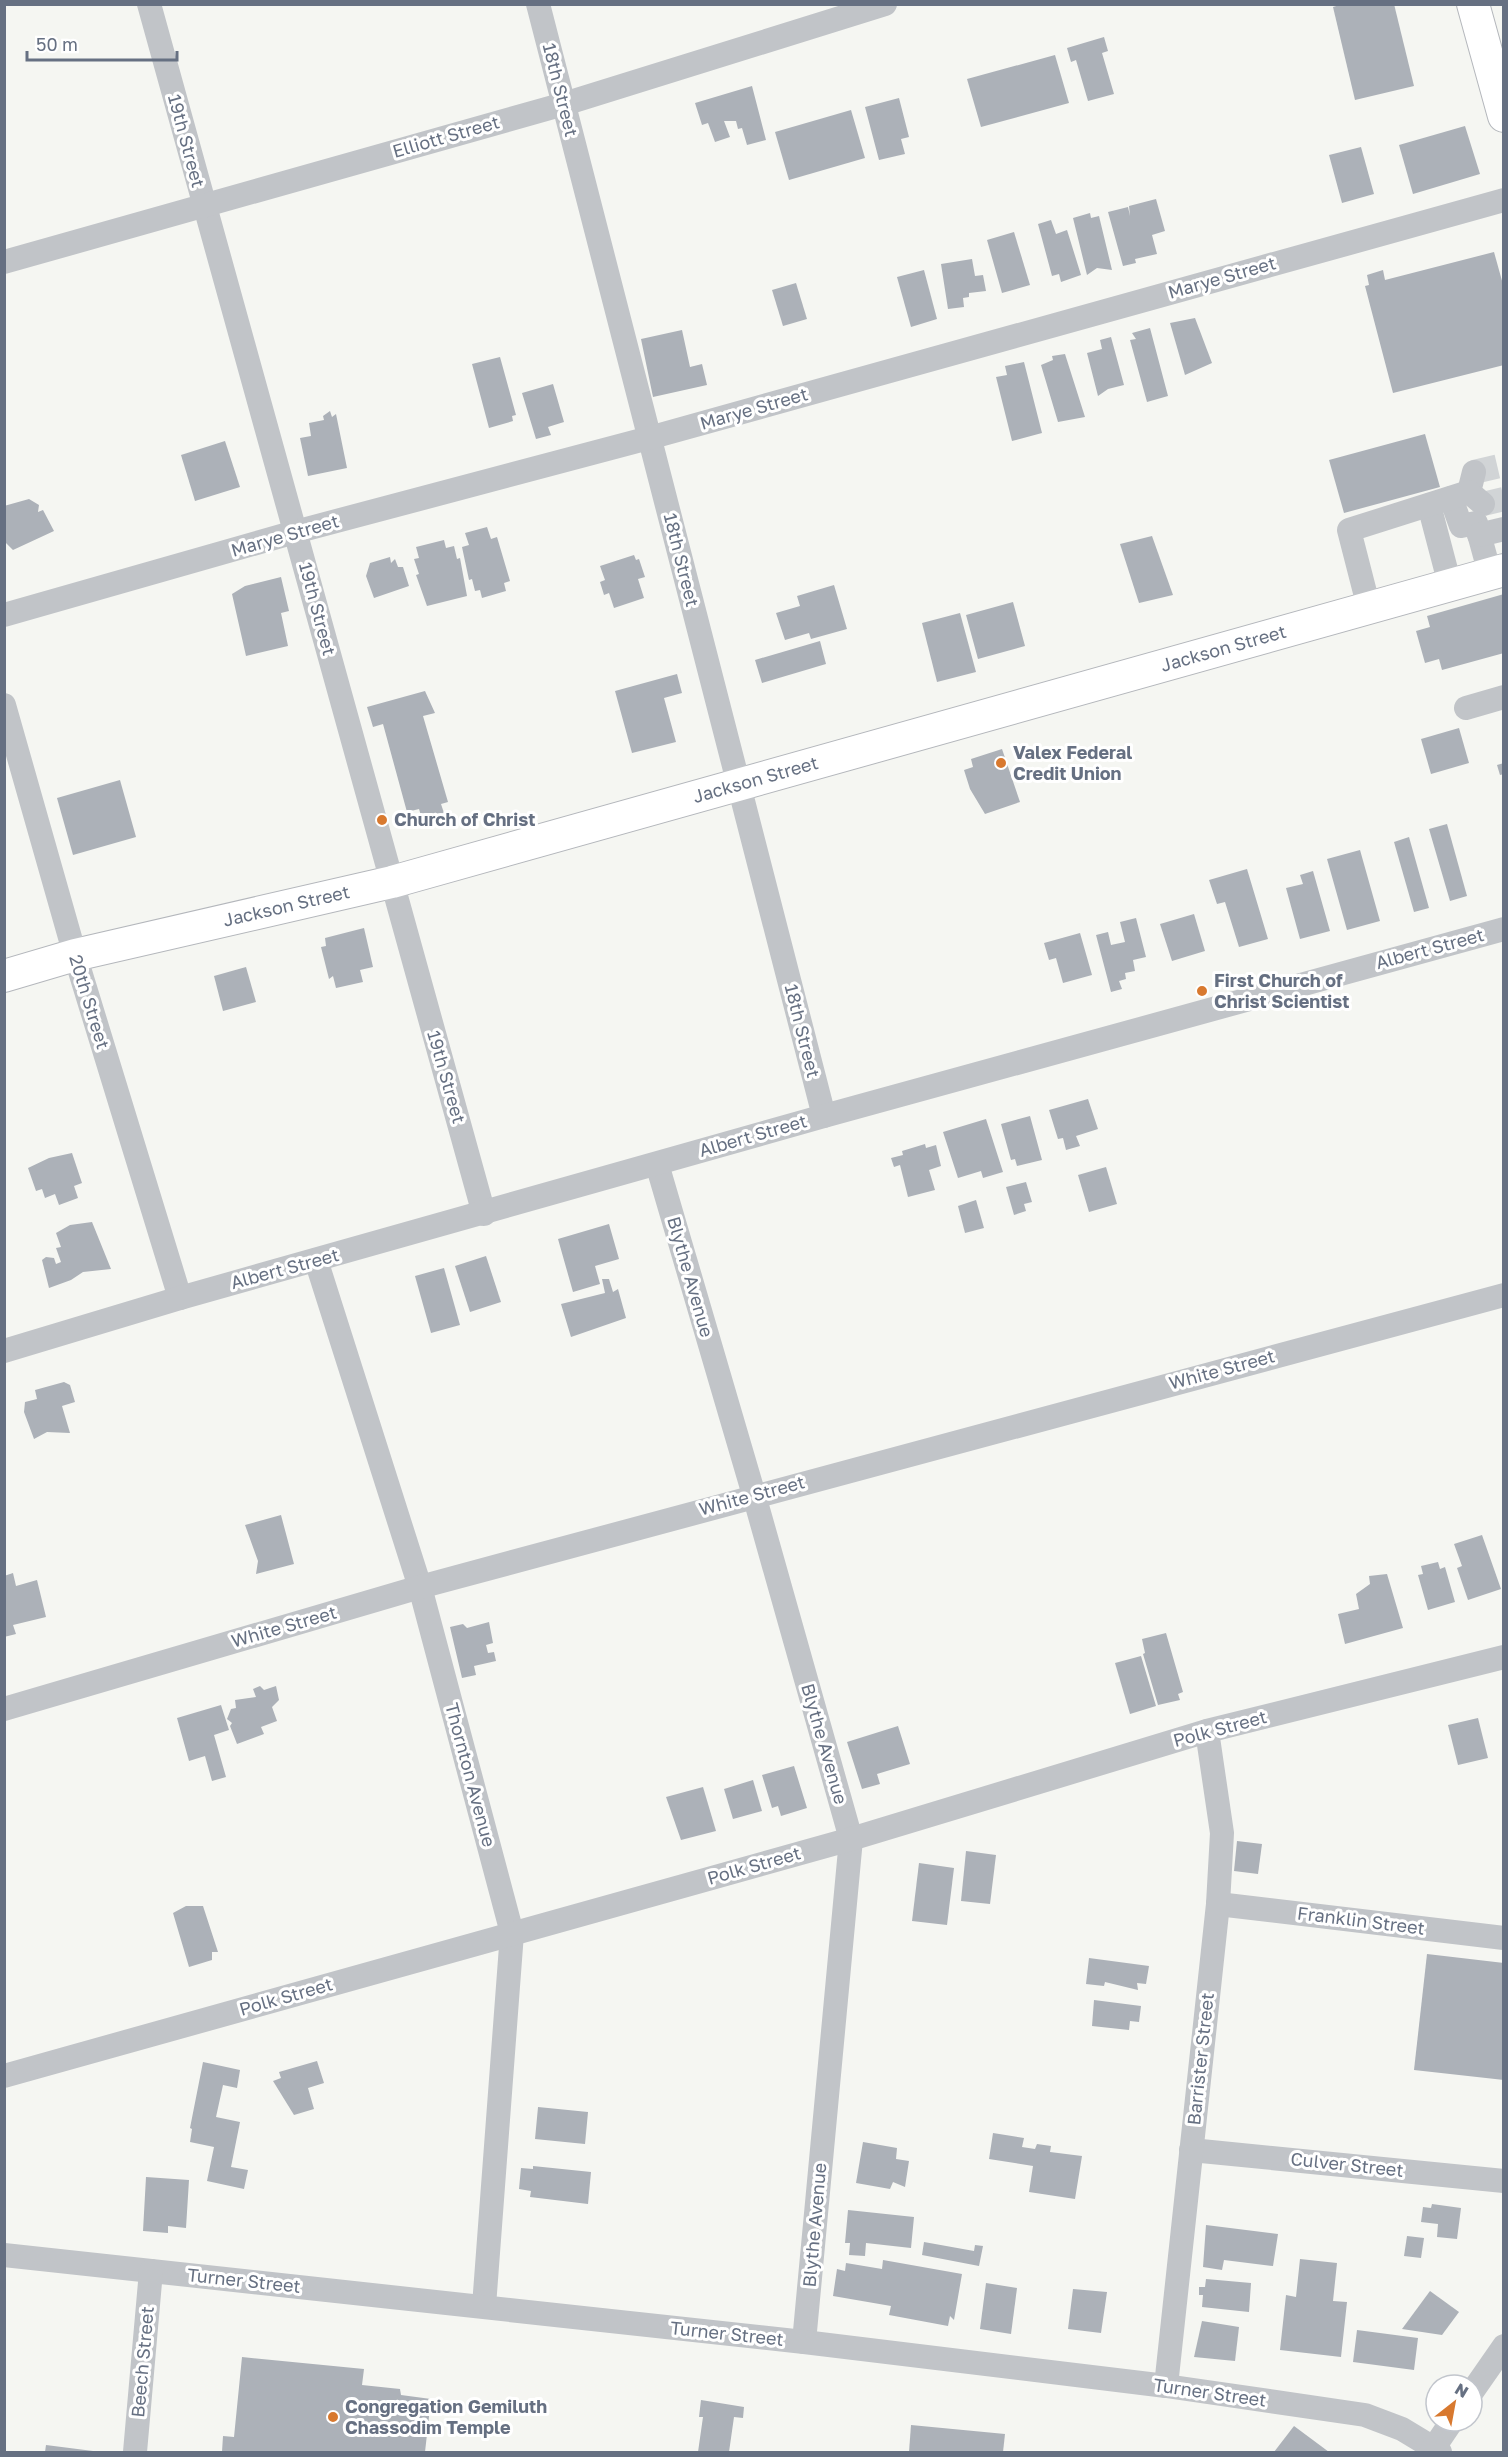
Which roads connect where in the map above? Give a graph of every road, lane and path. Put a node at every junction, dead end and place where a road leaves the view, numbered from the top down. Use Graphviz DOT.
graph roads {
  1 [pos="149,4"];
  2 [pos="538,4"];
  3 [pos="885,4"];
  4 [pos="1473,4"];
  5 [pos="1502,102"];
  6 [pos="564,104"];
  7 [pos="1503,200"];
  8 [pos="204,205"];
  9 [pos="4,262"];
  10 [pos="650,438"];
  11 [pos="1461,494"];
  12 [pos="1503,529"];
  13 [pos="295,532"];
  14 [pos="1479,535"];
  15 [pos="1497,572"];
  16 [pos="1450,585"];
  17 [pos="1369,608"];
  18 [pos="4,615"];
  19 [pos="1503,698"];
  20 [pos="4,705"];
  21 [pos="1466,708"];
  22 [pos="739,785"];
  23 [pos="392,882"];
  24 [pos="1503,929"];
  25 [pos="75,955"];
  26 [pos="4,976"];
  27 [pos="824,1116"];
  28 [pos="657,1164"];
  29 [pos="484,1214"];
  30 [pos="316,1260"];
  31 [pos="1503,1295"];
  32 [pos="180,1298"];
  33 [pos="4,1351"];
  34 [pos="754,1495"];
  35 [pos="420,1587"];
  36 [pos="1503,1657"];
  37 [pos="4,1709"];
  38 [pos="1207,1731"];
  39 [pos="851,1839"];
  40 [pos="1218,1904"];
  41 [pos="512,1933"];
  42 [pos="1503,1938"];
  43 [pos="4,2076"];
  44 [pos="1191,2150"];
  45 [pos="1503,2181"];
  46 [pos="4,2255"];
  47 [pos="152,2271"];
  48 [pos="484,2306"];
  49 [pos="804,2342"];
  50 [pos="1503,2346"];
  51 [pos="1484,2374"];
  52 [pos="1166,2386"];
  53 [pos="1445,2433"];
  54 [pos="1435,2451"];
  55 [pos="135,2452"];
  1 -- 8 [label="street, 19th Street"];
  2 -- 6 [label="street, 18th Street"];
  3 -- 6 [label="street, Elliott Street"];
  4 -- 5 [label="main road"];
  6 -- 8 [label="street, Elliott Street"];
  6 -- 10 [label="street, 18th Street"];
  7 -- 10 [label="street, Marye Street"];
  8 -- 9 [label="street, Elliott Street"];
  8 -- 13 [label="street, 19th Street"];
  10 -- 13 [label="street, Marye Street"];
  10 -- 22 [label="street, 18th Street"];
  11 -- 14 [label="street"];
  11 -- 16 [label="street"];
  11 -- 17 [label="street"];
  12 -- 14 [label="street"];
  13 -- 18 [label="street, Marye Street"];
  13 -- 23 [label="street, 19th Street"];
  14 -- 15 [label="street"];
  15 -- 16 [label="main road, Jackson Street"];
  16 -- 17 [label="main road, Jackson Street"];
  17 -- 22 [label="main road, Jackson Street"];
  19 -- 21 [label="street"];
  20 -- 25 [label="street, 20th Street"];
  22 -- 23 [label="main road, Jackson Street"];
  22 -- 27 [label="street, 18th Street"];
  23 -- 25 [label="main road, Jackson Street"];
  23 -- 29 [label="street, 19th Street"];
  24 -- 27 [label="street, Albert Street"];
  25 -- 26 [label="main road, Jackson Street"];
  25 -- 32 [label="street, 20th Street"];
  27 -- 28 [label="street, Albert Street"];
  28 -- 29 [label="street, Albert Street"];
  28 -- 34 [label="street, Blythe Avenue"];
  29 -- 30 [label="street, Albert Street"];
  30 -- 32 [label="street, Albert Street"];
  30 -- 35 [label="street, Thornton Avenue"];
  31 -- 34 [label="street, White Street"];
  32 -- 33 [label="street, Albert Street"];
  34 -- 35 [label="street, White Street"];
  34 -- 39 [label="street, Blythe Avenue"];
  35 -- 37 [label="street, White Street"];
  35 -- 41 [label="street, Thornton Avenue"];
  36 -- 38 [label="street, Polk Street"];
  38 -- 39 [label="street, Polk Street"];
  38 -- 40 [label="street, Barrister Street"];
  39 -- 41 [label="street, Polk Street"];
  39 -- 49 [label="street, Blythe Avenue"];
  40 -- 42 [label="street, Franklin Street"];
  40 -- 44 [label="street, Barrister Street"];
  41 -- 43 [label="street, Polk Street"];
  41 -- 48 [label="street, Thornton Avenue"];
  44 -- 45 [label="street, Culver Street"];
  44 -- 52 [label="street, Barrister Street"];
  46 -- 47 [label="street, Turner Street"];
  47 -- 48 [label="street, Turner Street"];
  47 -- 55 [label="street, Beech Street"];
  48 -- 49 [label="street, Turner Street"];
  49 -- 52 [label="street, Turner Street"];
  50 -- 51 [label="street"];
  52 -- 54 [label="street, Turner Street"];
  53 -- 54 [label="street"];
}
